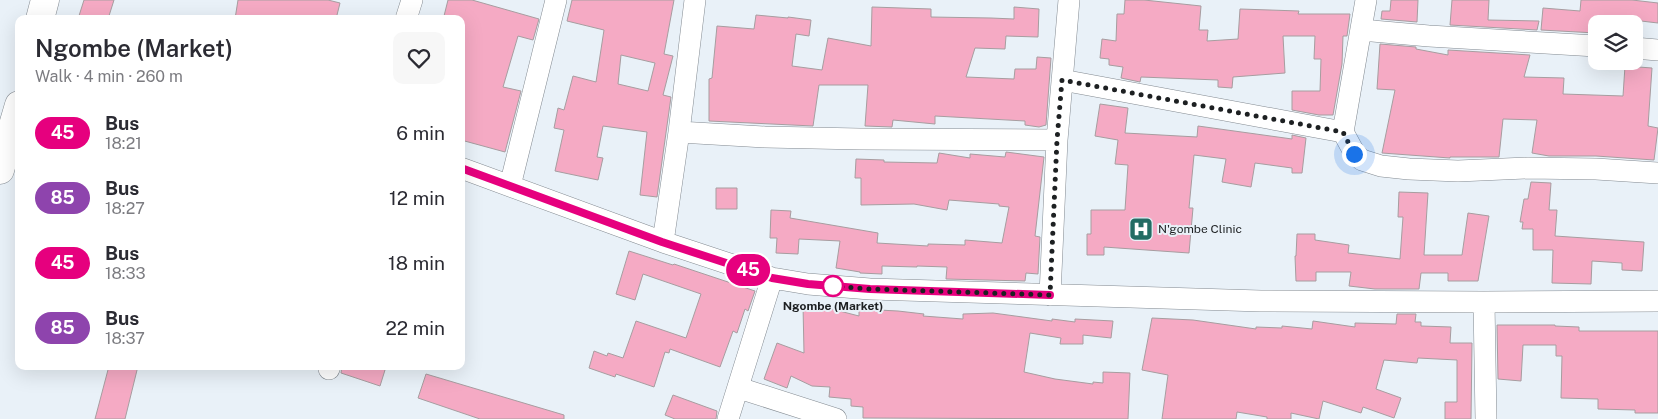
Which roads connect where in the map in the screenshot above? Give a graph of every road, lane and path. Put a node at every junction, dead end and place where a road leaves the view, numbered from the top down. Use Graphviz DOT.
graph roads {
  1 [pos="45,0"];
  2 [pos="412,0"];
  3 [pos="556,0"];
  4 [pos="695,0"];
  5 [pos="1069,0"];
  6 [pos="1366,0"];
  7 [pos="41,15"];
  8 [pos="407,15"];
  9 [pos="1361,30"];
  10 [pos="1588,46"];
  11 [pos="1643,49"];
  12 [pos="1658,50"];
  13 [pos="1062,80"];
  14 [pos="15,119"];
  15 [pos="679,132"];
  16 [pos="1343,132"];
  17 [pos="1057,140"];
  18 [pos="465,169"];
  19 [pos="0,170"];
  20 [pos="1658,173"];
  21 [pos="510,186"];
  22 [pos="662,242"];
  23 [pos="772,278"];
  24 [pos="1050,295"];
  25 [pos="1658,301"];
  26 [pos="1484,302"];
  27 [pos="739,388"];
  28 [pos="728,419"];
  29 [pos="836,419"];
  30 [pos="1486,419"];
  1 -- 7 [label="main road"];
  2 -- 8 [label="street"];
  3 -- 21 [label="street"];
  4 -- 15 [label="street"];
  5 -- 13 [label="street"];
  6 -- 9 [label="street"];
  9 -- 10 [label="street"];
  9 -- 16 [label="street"];
  11 -- 12 [label="street"];
  13 -- 16 [label="street"];
  13 -- 17 [label="street"];
  14 -- 19 [label="main road"];
  15 -- 17 [label="street"];
  15 -- 22 [label="street"];
  16 -- 20 [label="street"];
  17 -- 24 [label="street"];
  18 -- 21 [label="street"];
  21 -- 22 [label="street"];
  22 -- 23 [label="street"];
  23 -- 24 [label="street"];
  23 -- 27 [label="street"];
  24 -- 26 [label="street"];
  25 -- 26 [label="street"];
  26 -- 30 [label="street"];
  27 -- 28 [label="street"];
  27 -- 29 [label="street"];
}
